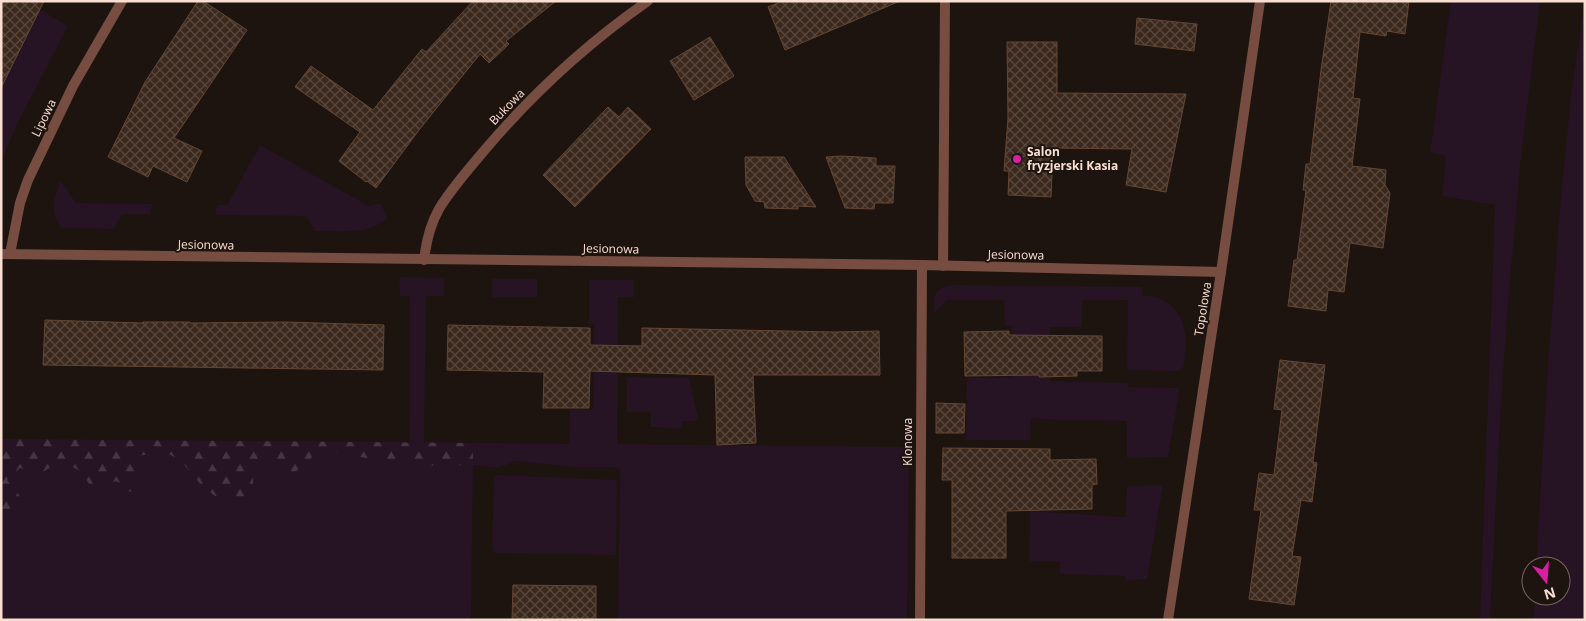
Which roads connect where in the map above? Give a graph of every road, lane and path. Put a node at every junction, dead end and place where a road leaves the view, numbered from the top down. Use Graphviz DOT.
graph roads {
  1 [pos="122,1"];
  2 [pos="648,1"];
  3 [pos="945,1"];
  4 [pos="1260,1"];
  5 [pos="6,254"];
  6 [pos="424,260"];
  7 [pos="922,265"];
  8 [pos="943,266"];
  9 [pos="1221,272"];
  10 [pos="920,620"];
  11 [pos="1168,620"];
  1 -- 5 [label="street, Lipowa"];
  2 -- 6 [label="street, Bukowa"];
  3 -- 8 [label="street"];
  4 -- 9 [label="street, Topolowa"];
  5 -- 6 [label="street, Jesionowa"];
  6 -- 7 [label="street, Jesionowa"];
  7 -- 8 [label="street, Jesionowa"];
  7 -- 10 [label="street, Klonowa"];
  8 -- 9 [label="street, Jesionowa"];
  9 -- 11 [label="street, Topolowa"];
}
